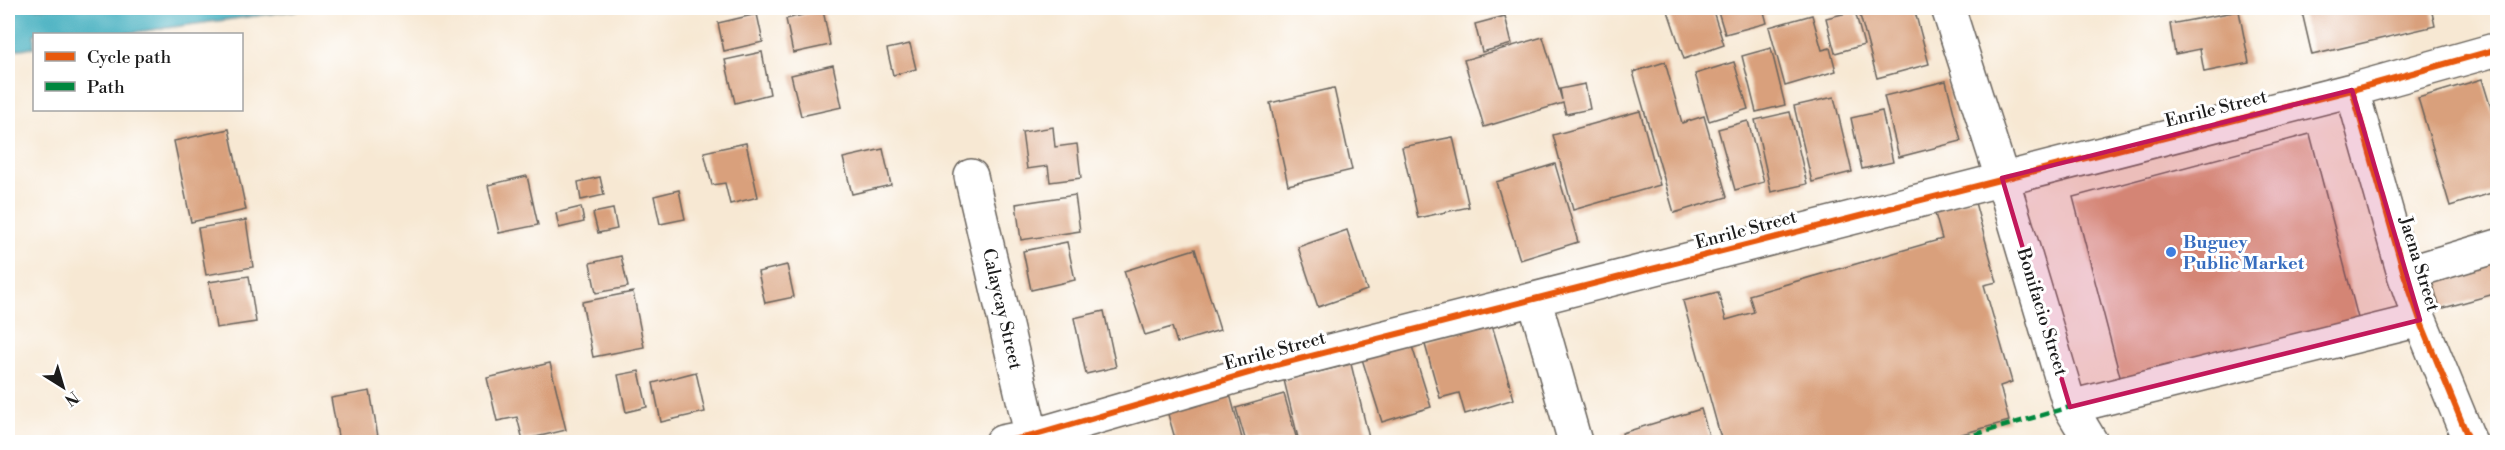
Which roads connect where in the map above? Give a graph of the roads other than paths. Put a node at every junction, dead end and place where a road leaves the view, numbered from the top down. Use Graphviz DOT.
graph roads {
  1 [pos="1948,8"];
  2 [pos="2498,50"];
  3 [pos="2352,90"];
  4 [pos="971,176"];
  5 [pos="2002,178"];
  6 [pos="2498,246"];
  7 [pos="2404,274"];
  8 [pos="1534,300"];
  9 [pos="2420,320"];
  10 [pos="2070,407"];
  11 [pos="1022,440"];
  12 [pos="1575,442"];
  13 [pos="2091,442"];
  14 [pos="2470,442"];
  1 -- 5 [label="street, Bonifacio Street"];
  2 -- 3 [label="street, Enrile Street"];
  3 -- 5 [label="street, Enrile Street"];
  3 -- 7 [label="street, Jaena Street"];
  4 -- 11 [label="street, Calaycay Street"];
  5 -- 8 [label="street, Enrile Street"];
  5 -- 10 [label="street, Bonifacio Street"];
  6 -- 7 [label="street"];
  7 -- 9 [label="street, Jaena Street"];
  8 -- 11 [label="street, Enrile Street"];
  8 -- 12 [label="street"];
  9 -- 10 [label="street"];
  9 -- 14 [label="street, Jaena Street"];
  10 -- 13 [label="street, Bonifacio Street"];
}
